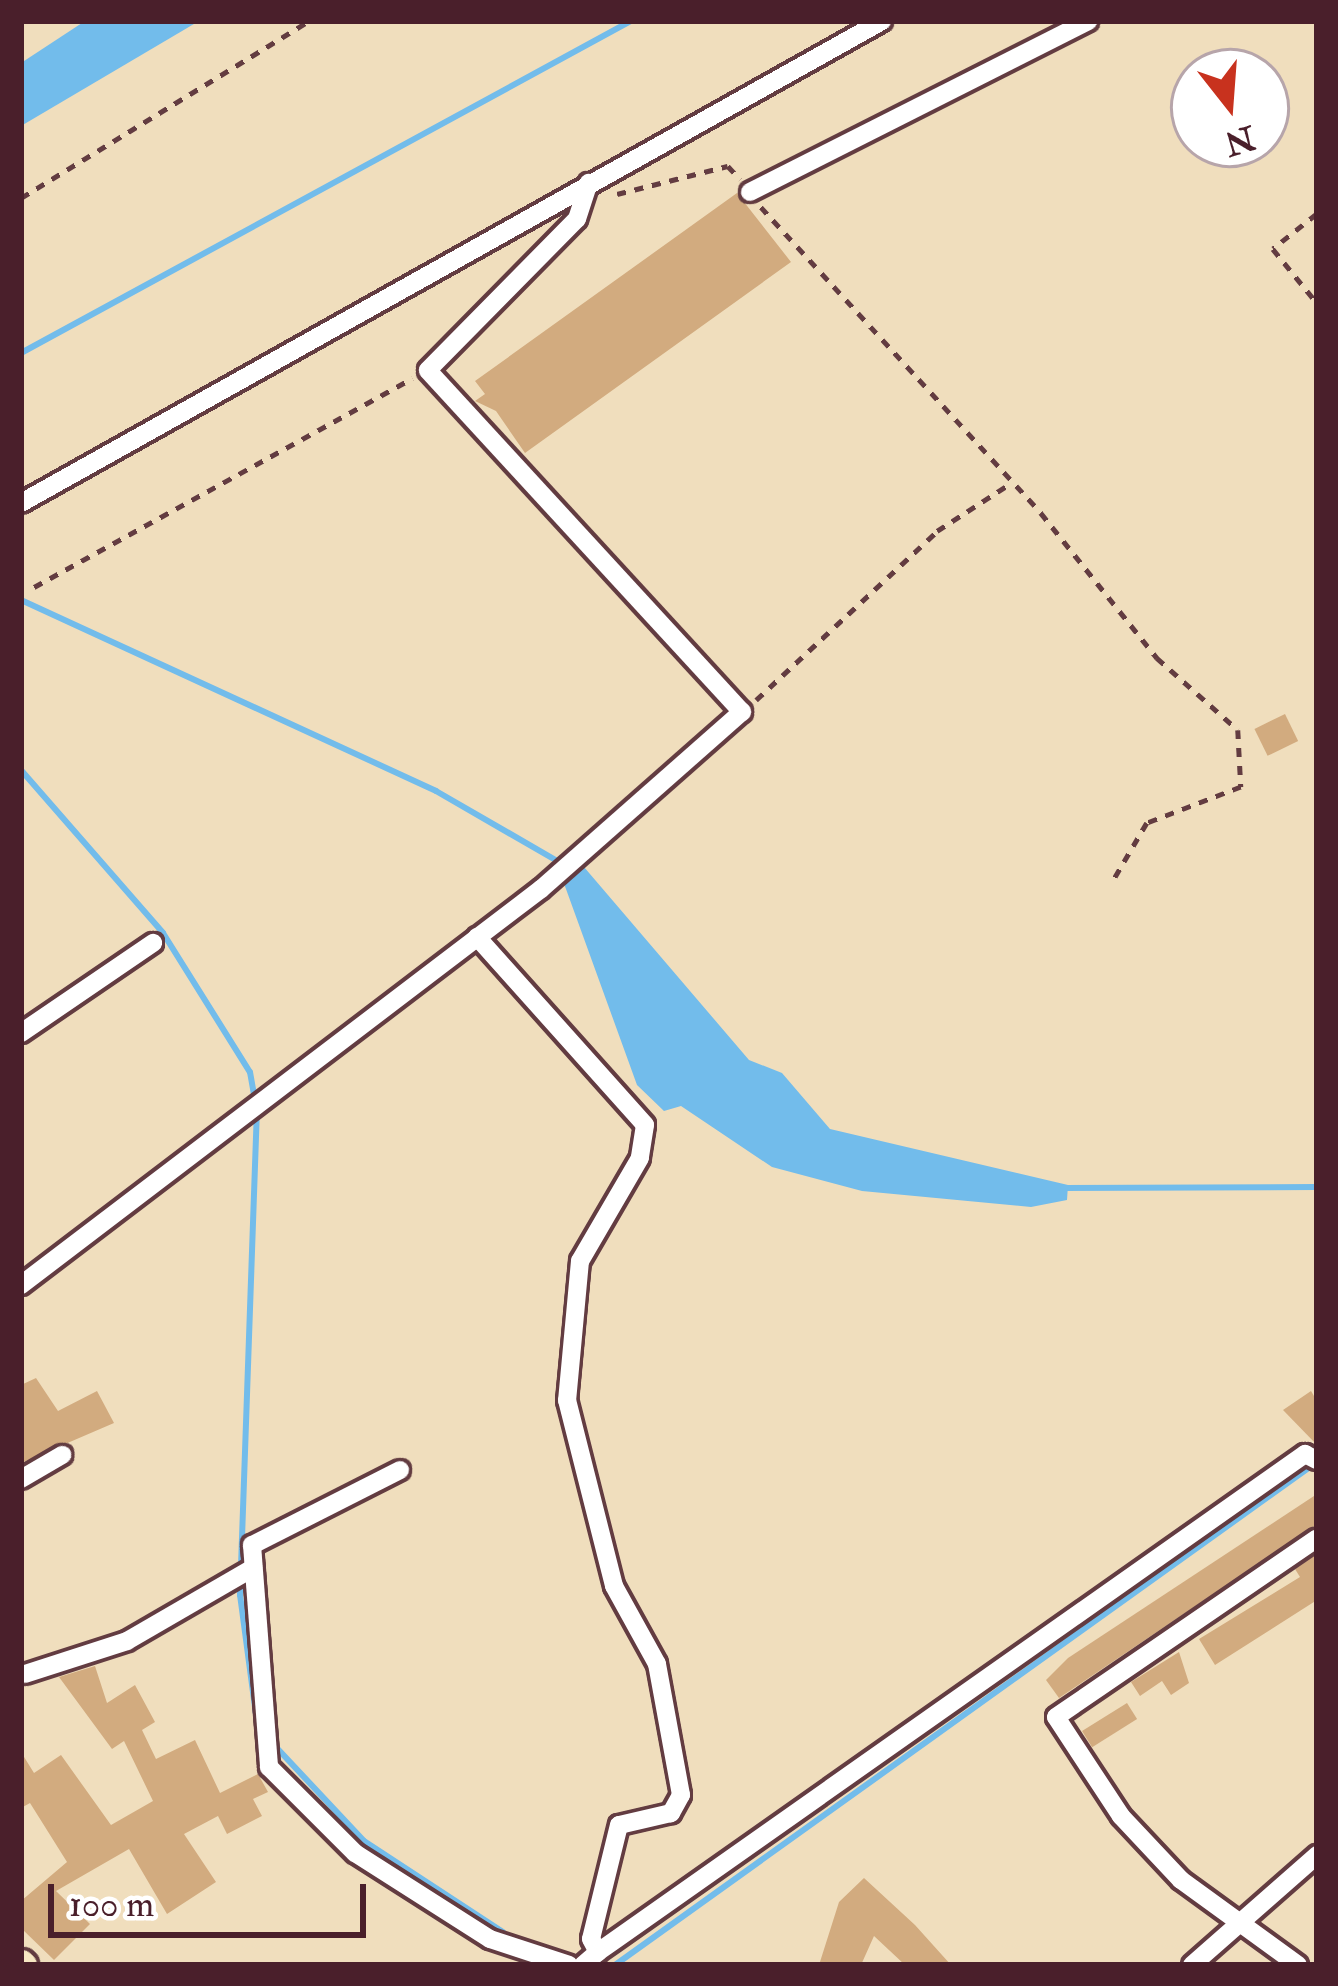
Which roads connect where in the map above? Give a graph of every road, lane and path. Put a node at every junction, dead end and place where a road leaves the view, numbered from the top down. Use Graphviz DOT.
graph roads {
  1 [pos="309,21"];
  2 [pos="882,21"];
  3 [pos="1088,21"];
  4 [pos="591,188"];
  5 [pos="750,192"];
  6 [pos="21,198"];
  7 [pos="1317,214"];
  8 [pos="1317,303"];
  9 [pos="428,370"];
  10 [pos="1011,483"];
  11 [pos="21,503"];
  12 [pos="34,587"];
  13 [pos="742,712"];
  14 [pos="1113,880"];
  15 [pos="477,937"];
  16 [pos="153,943"];
  17 [pos="21,1034"];
  18 [pos="21,1285"];
  19 [pos="62,1455"];
  20 [pos="1315,1458"];
  21 [pos="400,1470"];
  22 [pos="21,1479"];
  23 [pos="1317,1538"];
  24 [pos="253,1568"];
  25 [pos="22,1673"];
  26 [pos="1317,1855"];
  27 [pos="1243,1924"];
  28 [pos="590,1958"];
  29 [pos="569,1965"];
  30 [pos="1192,1965"];
  31 [pos="1298,1965"];
  1 -- 6 [label="path"];
  2 -- 4 [label="street"];
  3 -- 5 [label="street"];
  4 -- 5 [label="path"];
  4 -- 9 [label="street"];
  4 -- 11 [label="street"];
  5 -- 10 [label="path"];
  7 -- 8 [label="path"];
  9 -- 12 [label="path"];
  9 -- 13 [label="street"];
  10 -- 13 [label="path"];
  10 -- 14 [label="path"];
  13 -- 15 [label="street"];
  15 -- 18 [label="street"];
  15 -- 28 [label="street"];
  16 -- 17 [label="street"];
  19 -- 22 [label="street"];
  20 -- 28 [label="street"];
  21 -- 24 [label="street"];
  23 -- 27 [label="street"];
  24 -- 25 [label="street"];
  24 -- 29 [label="street"];
  26 -- 27 [label="street"];
  27 -- 30 [label="street"];
  27 -- 31 [label="street"];
}
